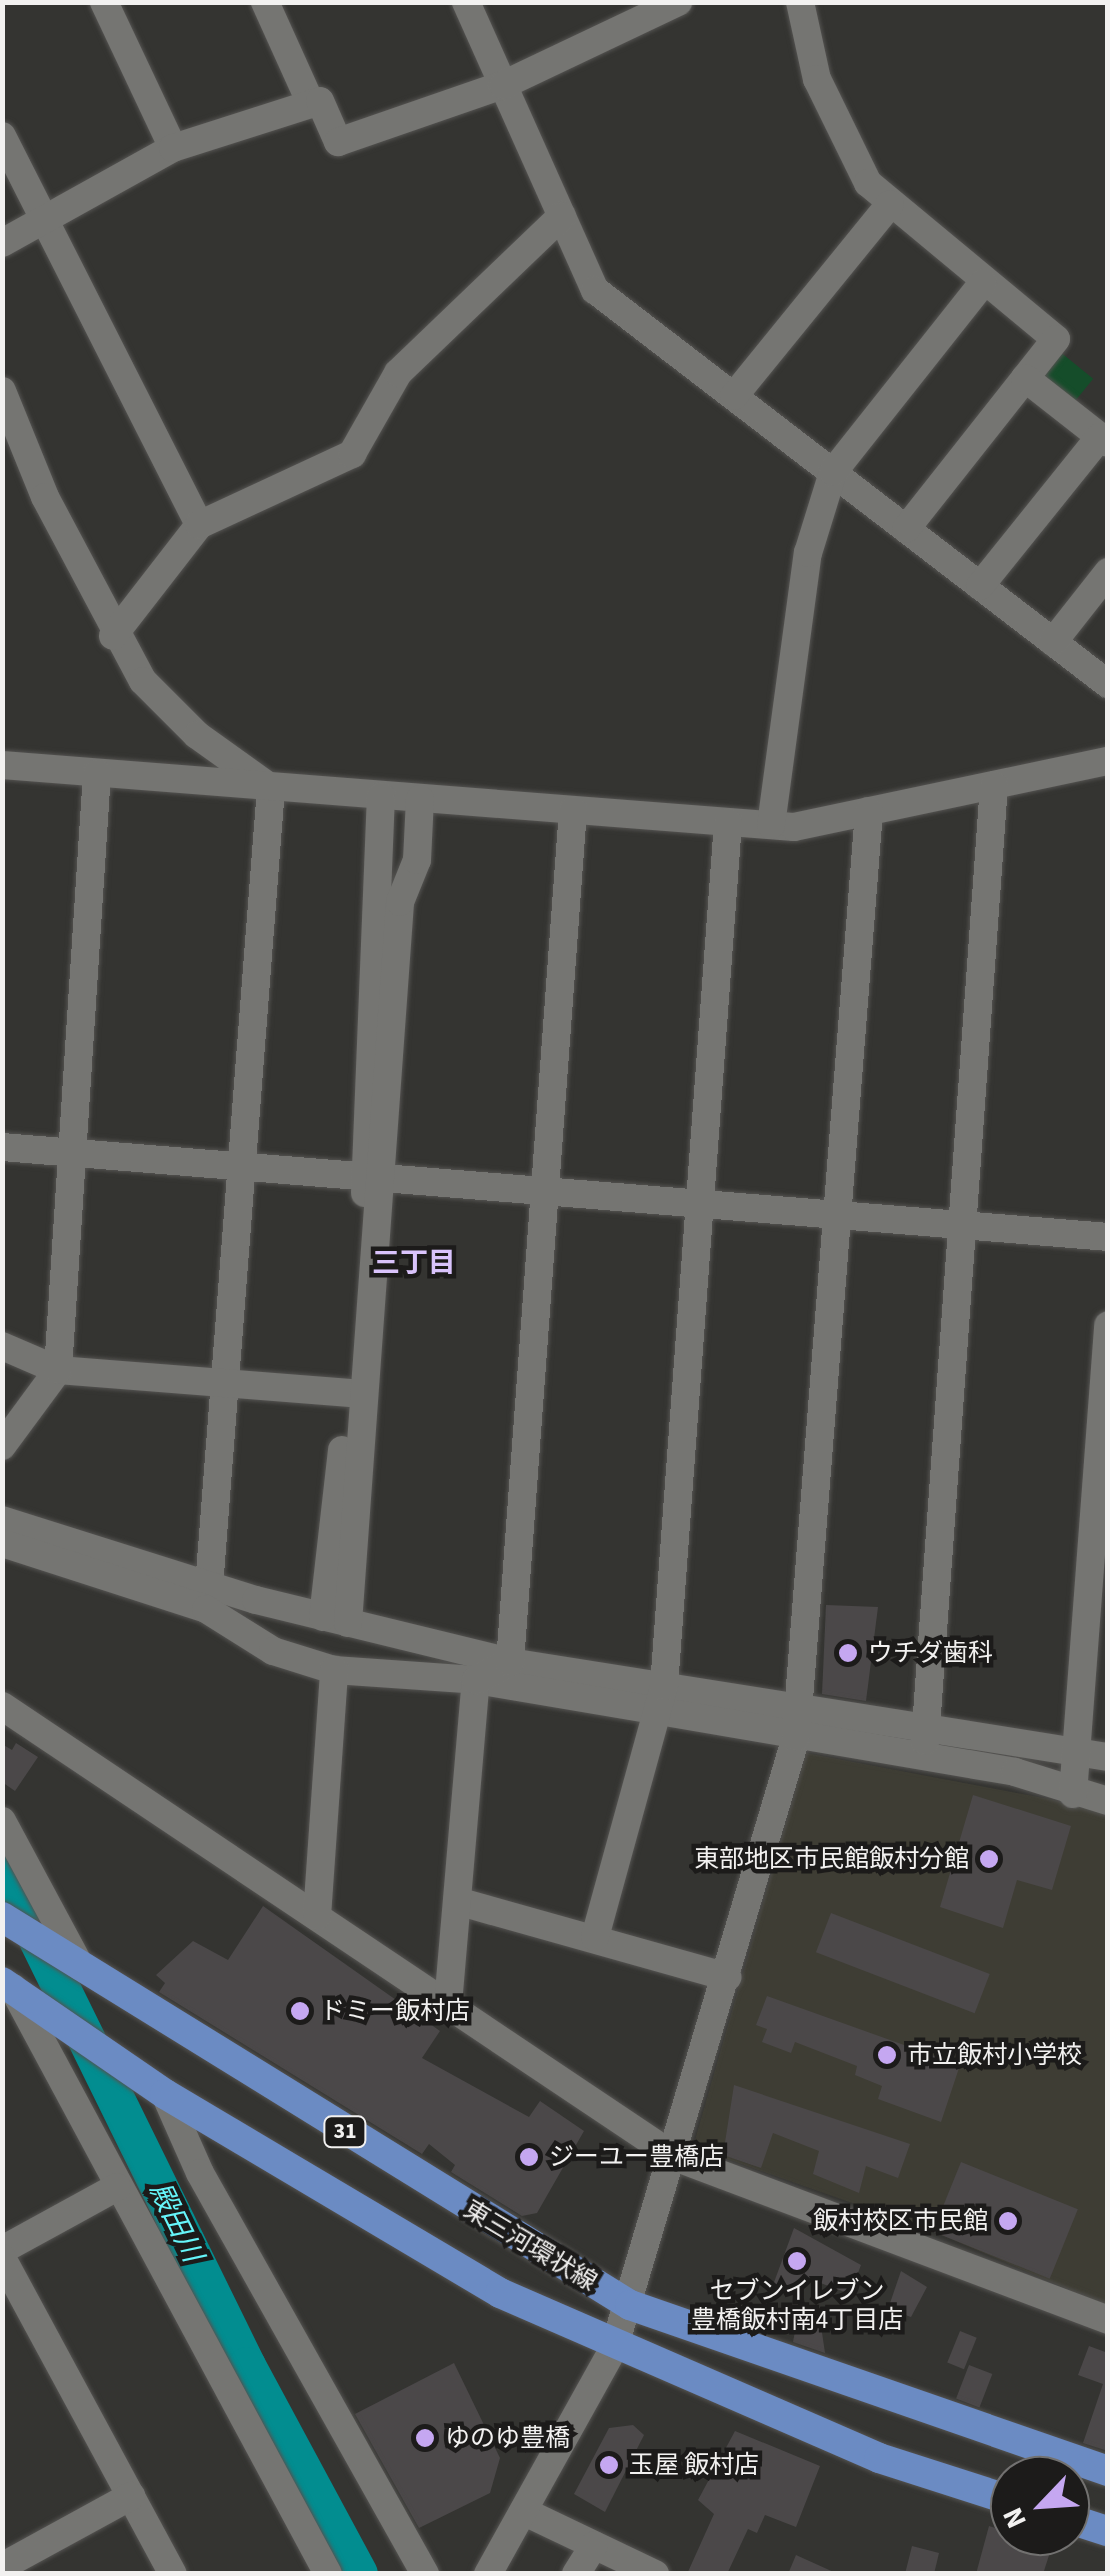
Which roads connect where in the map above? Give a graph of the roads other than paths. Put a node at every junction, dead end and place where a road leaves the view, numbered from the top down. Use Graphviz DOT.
graph roads {
  1 [pos="104,2"];
  2 [pos="266,2"];
  3 [pos="466,2"];
  4 [pos="800,2"];
  5 [pos="673,4"];
  6 [pos="503,86"];
  7 [pos="311,104"];
  8 [pos="2,136"];
  9 [pos="172,148"];
  10 [pos="890,204"];
  11 [pos="562,216"];
  12 [pos="46,224"];
  13 [pos="2,244"];
  14 [pos="983,283"];
  15 [pos="1026,378"];
  16 [pos="2,391"];
  17 [pos="734,396"];
  18 [pos="1104,440"];
  19 [pos="833,472"];
  20 [pos="200,525"];
  21 [pos="906,529"];
  22 [pos="1108,572"];
  23 [pos="980,586"];
  24 [pos="113,636"];
  25 [pos="1053,642"];
  26 [pos="1108,684"];
  27 [pos="1108,761"];
  28 [pos="2,765"];
  29 [pos="98,773"];
  30 [pos="994,784"];
  31 [pos="271,788"];
  32 [pos="381,796"];
  33 [pos="420,799"];
  34 [pos="573,810"];
  35 [pos="869,811"];
  36 [pos="728,822"];
  37 [pos="771,825"];
  38 [pos="2,1147"];
  39 [pos="73,1152"];
  40 [pos="240,1165"];
  41 [pos="376,1176"];
  42 [pos="543,1190"];
  43 [pos="701,1203"];
  44 [pos="837,1214"];
  45 [pos="962,1225"];
  46 [pos="1108,1237"];
  47 [pos="1108,1325"];
  48 [pos="2,1346"];
  49 [pos="58,1370"];
  50 [pos="226,1383"];
  51 [pos="356,1393"];
  52 [pos="2,1446"];
  53 [pos="2,1520"];
  54 [pos="2,1543"];
  55 [pos="209,1587"];
  56 [pos="336,1620"];
  57 [pos="510,1662"];
  58 [pos="334,1670"];
  59 [pos="476,1680"];
  60 [pos="662,1698"];
  61 [pos="2,1706"];
  62 [pos="797,1706"];
  63 [pos="926,1727"];
  64 [pos="796,1737"];
  65 [pos="1076,1752"];
  66 [pos="924,1757"];
  67 [pos="1108,1757"];
  68 [pos="1073,1794"];
  69 [pos="1108,1800"];
  70 [pos="2,1821"];
  71 [pos="457,1901"];
  72 [pos="316,1916"];
  73 [pos="2,1917"];
  74 [pos="595,1937"];
  75 [pos="71,1961"];
  76 [pos="728,1977"];
  77 [pos="13,1989"];
  78 [pos="448,2004"];
  79 [pos="164,2094"];
  80 [pos="675,2157"];
  81 [pos="117,2187"];
  82 [pos="2,2254"];
  83 [pos="630,2305"];
  84 [pos="1108,2320"];
  85 [pos="614,2348"];
  86 [pos="1108,2470"];
  87 [pos="990,2494"];
  88 [pos="131,2496"];
  89 [pos="527,2513"];
  90 [pos="594,2545"];
  91 [pos="5,2566"];
  92 [pos="315,2566"];
  93 [pos="173,2574"];
  94 [pos="425,2574"];
  95 [pos="488,2574"];
  96 [pos="576,2574"];
  97 [pos="654,2574"];
  1 -- 9 [label="street"];
  2 -- 7 [label="street"];
  3 -- 6 [label="street"];
  4 -- 10 [label="street"];
  5 -- 6 [label="street"];
  6 -- 7 [label="street"];
  6 -- 11 [label="street"];
  7 -- 9 [label="street"];
  8 -- 12 [label="street"];
  9 -- 12 [label="street"];
  10 -- 14 [label="street"];
  10 -- 17 [label="street"];
  11 -- 17 [label="street"];
  11 -- 20 [label="street"];
  12 -- 13 [label="street"];
  12 -- 20 [label="street"];
  14 -- 15 [label="street"];
  14 -- 19 [label="street"];
  15 -- 18 [label="street"];
  15 -- 21 [label="street"];
  16 -- 24 [label="street"];
  17 -- 19 [label="street"];
  18 -- 23 [label="street"];
  19 -- 21 [label="street"];
  19 -- 37 [label="street"];
  20 -- 24 [label="street"];
  21 -- 23 [label="street"];
  22 -- 25 [label="street"];
  23 -- 25 [label="street"];
  24 -- 31 [label="street"];
  25 -- 26 [label="street"];
  27 -- 30 [label="street"];
  28 -- 29 [label="street"];
  29 -- 31 [label="street"];
  29 -- 39 [label="street"];
  30 -- 35 [label="street"];
  30 -- 45 [label="street"];
  31 -- 32 [label="street"];
  31 -- 40 [label="street"];
  32 -- 33 [label="street"];
  32 -- 41 [label="street"];
  33 -- 34 [label="street"];
  33 -- 41 [label="street"];
  34 -- 36 [label="street"];
  34 -- 42 [label="street"];
  35 -- 37 [label="street"];
  35 -- 44 [label="street"];
  36 -- 37 [label="street"];
  36 -- 43 [label="street"];
  38 -- 39 [label="street"];
  39 -- 40 [label="street"];
  39 -- 49 [label="street"];
  40 -- 41 [label="street"];
  40 -- 50 [label="street"];
  41 -- 42 [label="street"];
  41 -- 51 [label="street"];
  42 -- 43 [label="street"];
  42 -- 57 [label="street"];
  43 -- 44 [label="street"];
  43 -- 60 [label="street"];
  44 -- 45 [label="street"];
  44 -- 62 [label="street"];
  45 -- 46 [label="street"];
  45 -- 63 [label="street"];
  47 -- 65 [label="street"];
  48 -- 49 [label="street"];
  49 -- 50 [label="street"];
  49 -- 52 [label="street"];
  50 -- 51 [label="street"];
  50 -- 55 [label="street"];
  51 -- 56 [label="street"];
  53 -- 55 [label="street"];
  54 -- 58 [label="street"];
  55 -- 56 [label="street"];
  56 -- 57 [label="street"];
  57 -- 59 [label="street"];
  57 -- 60 [label="street"];
  58 -- 59 [label="street"];
  58 -- 72 [label="street"];
  59 -- 60 [label="street"];
  59 -- 71 [label="street"];
  60 -- 62 [label="street"];
  60 -- 64 [label="street"];
  60 -- 74 [label="street"];
  61 -- 72 [label="street"];
  62 -- 63 [label="street"];
  62 -- 64 [label="street"];
  63 -- 65 [label="street"];
  63 -- 66 [label="street"];
  64 -- 66 [label="street"];
  64 -- 76 [label="street"];
  65 -- 67 [label="street"];
  65 -- 68 [label="street"];
  66 -- 68 [label="street"];
  68 -- 69 [label="street"];
  70 -- 75 [label="street"];
  71 -- 74 [label="street"];
  71 -- 78 [label="street"];
  72 -- 78 [label="street"];
  73 -- 75 [label="main road, 東三河環状線 / 31"];
  74 -- 76 [label="street"];
  75 -- 83 [label="main road, 東三河環状線 / 31"];
  76 -- 80 [label="street"];
  77 -- 79 [label="main road, 東三河環状線 / 31"];
  77 -- 81 [label="street"];
  78 -- 80 [label="street"];
  79 -- 85 [label="main road, 東三河環状線 / 31"];
  79 -- 94 [label="street"];
  80 -- 83 [label="street"];
  80 -- 84 [label="street"];
  81 -- 82 [label="street"];
  81 -- 92 [label="street"];
  82 -- 88 [label="street"];
  83 -- 85 [label="street"];
  83 -- 86 [label="main road, 東三河環状線 / 31"];
  85 -- 87 [label="main road, 東三河環状線 / 31"];
  85 -- 89 [label="street"];
  88 -- 91 [label="street"];
  88 -- 93 [label="street"];
  89 -- 90 [label="street"];
  89 -- 95 [label="street"];
  90 -- 96 [label="street"];
  90 -- 97 [label="street"];
}
